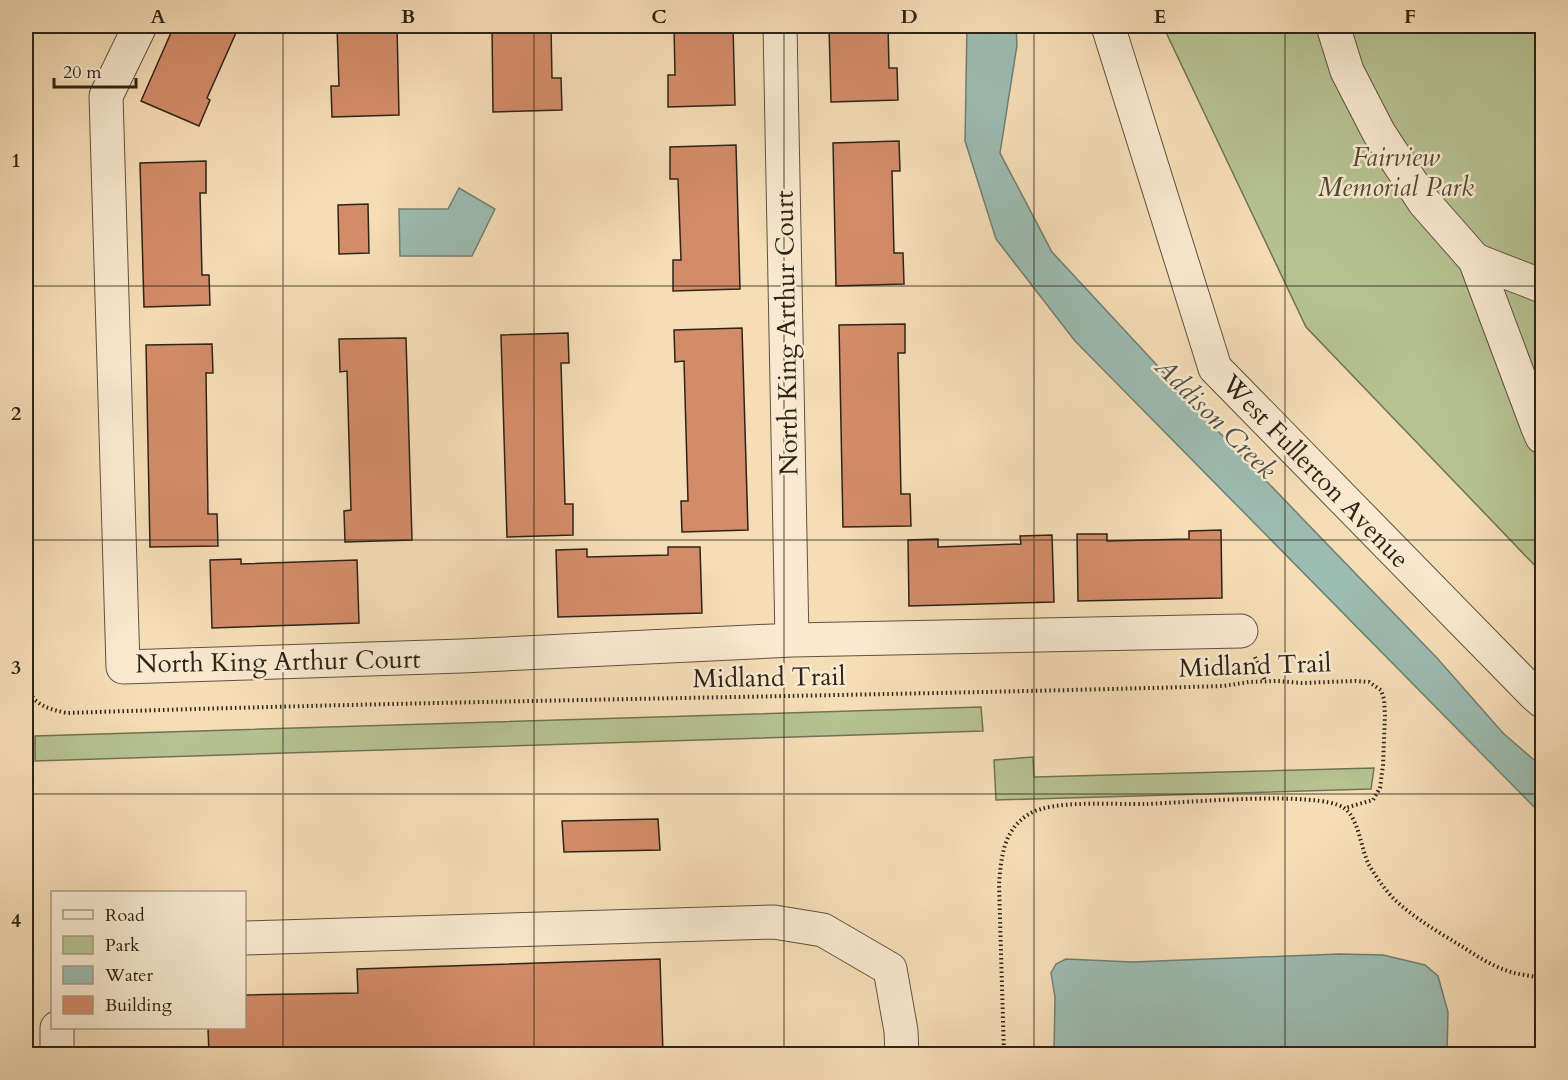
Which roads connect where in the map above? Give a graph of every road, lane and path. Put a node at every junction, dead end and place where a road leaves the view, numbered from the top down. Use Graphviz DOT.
graph roads {
  1 [pos="780,26"];
  2 [pos="1108,26"];
  3 [pos="1333,26"];
  4 [pos="130,35"];
  5 [pos="1475,260"];
  6 [pos="1542,286"];
  7 [pos="1542,437"];
  8 [pos="1241,631"];
  9 [pos="792,640"];
  10 [pos="26,685"];
  11 [pos="1542,701"];
  12 [pos="1345,808"];
  13 [pos="246,938"];
  14 [pos="1542,978"];
  15 [pos="57,1029"];
  16 [pos="57,1054"];
  17 [pos="902,1054"];
  18 [pos="1004,1054"];
  1 -- 9 [label="street, North King Arthur Court"];
  2 -- 11 [label="street, West Fullerton Avenue"];
  3 -- 5 [label="street"];
  4 -- 9 [label="street, North King Arthur Court"];
  5 -- 6 [label="street"];
  5 -- 7 [label="street"];
  8 -- 9 [label="street, North King Arthur Court"];
  10 -- 12 [label="path, Midland Trail"];
  12 -- 14 [label="path"];
  12 -- 18 [label="path"];
  13 -- 17 [label="street"];
  15 -- 16 [label="street"];
}
